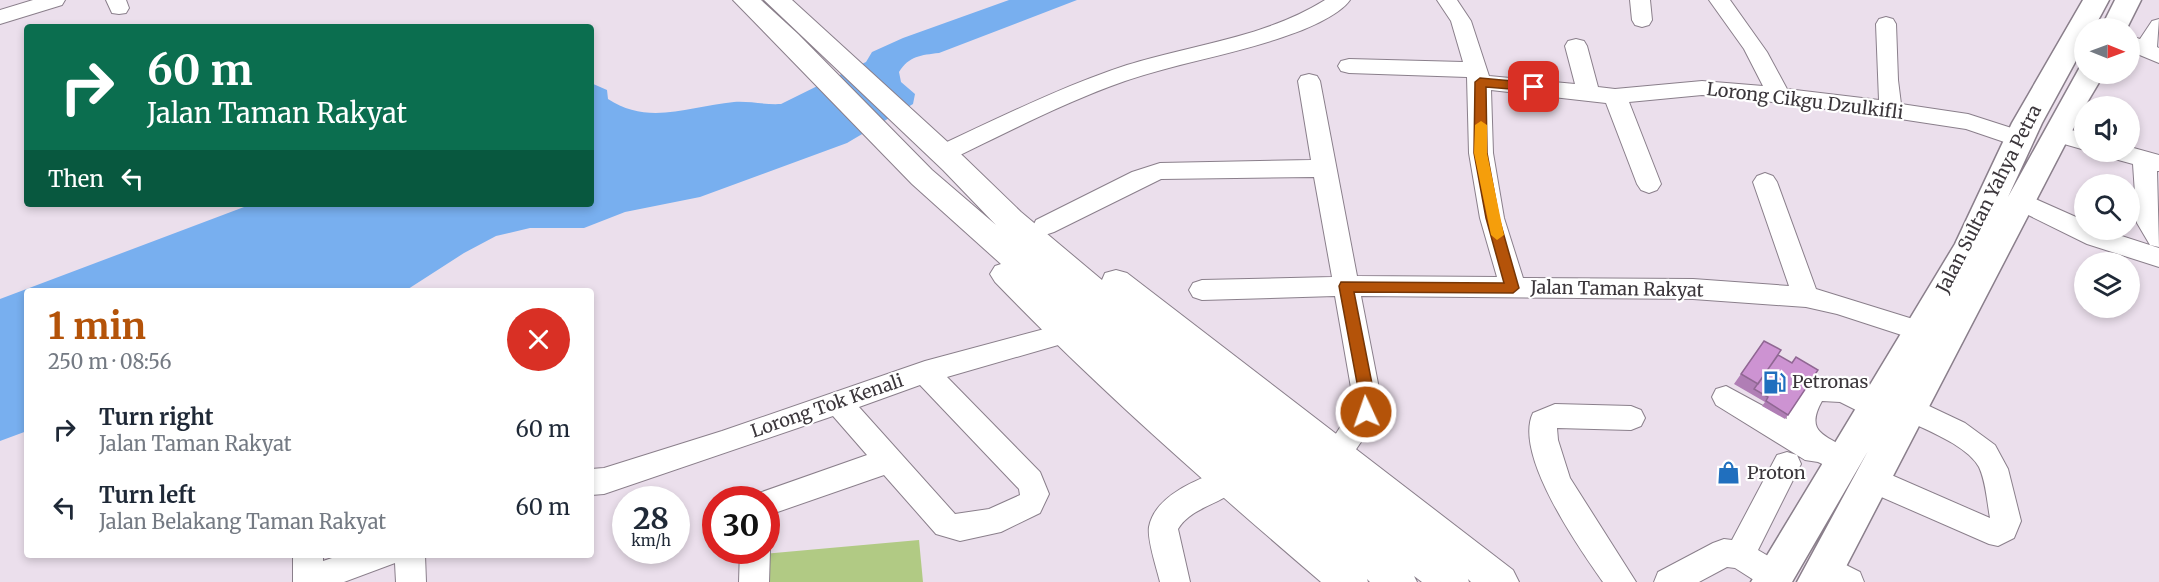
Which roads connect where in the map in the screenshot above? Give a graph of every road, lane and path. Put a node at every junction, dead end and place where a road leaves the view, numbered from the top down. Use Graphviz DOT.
graph roads {
  1 [pos="55,0"];
  2 [pos="746,0"];
  3 [pos="777,0"];
  4 [pos="1340,0"];
  5 [pos="1447,0"];
  6 [pos="1719,0"];
  7 [pos="2096,0"];
  8 [pos="2128,0"];
  9 [pos="0,17"];
  10 [pos="2119,18"];
  11 [pos="1886,24"];
  12 [pos="2159,26"];
  13 [pos="1576,46"];
  14 [pos="2145,49"];
  15 [pos="1349,66"];
  16 [pos="1479,76"];
  17 [pos="1309,81"];
  18 [pos="2086,84"];
  19 [pos="1588,92"];
  20 [pos="1778,95"];
  21 [pos="1615,96"];
  22 [pos="1890,110"];
  23 [pos="2023,131"];
  24 [pos="2068,134"];
  25 [pos="931,160"];
  26 [pos="2152,161"];
  27 [pos="1324,168"];
  28 [pos="1765,182"];
  29 [pos="1649,184"];
  30 [pos="2022,202"];
  31 [pos="1045,226"];
  32 [pos="2159,238"];
  33 [pos="2159,258"];
  34 [pos="1346,286"];
  35 [pos="1513,288"];
  36 [pos="1202,290"];
  37 [pos="1806,297"];
  38 [pos="1920,331"];
  39 [pos="1064,334"];
  40 [pos="925,372"];
  41 [pos="1192,393"];
  42 [pos="1726,397"];
  43 [pos="839,403"];
  44 [pos="1874,407"];
  45 [pos="1910,409"];
  46 [pos="1631,418"];
  47 [pos="1336,455"];
  48 [pos="888,459"];
  49 [pos="1787,464"];
  50 [pos="1841,464"];
  51 [pos="1873,480"];
  52 [pos="1228,481"];
  53 [pos="594,482"];
  54 [pos="780,498"];
  55 [pos="1740,555"];
  56 [pos="371,558"];
  57 [pos="411,558"];
  58 [pos="755,564"];
  59 [pos="308,572"];
  60 [pos="1830,577"];
  61 [pos="1773,579"];
  62 [pos="411,582"];
  63 [pos="754,582"];
  64 [pos="1175,582"];
  65 [pos="1349,582"];
  66 [pos="1398,582"];
  67 [pos="1450,582"];
  68 [pos="1500,582"];
  69 [pos="1621,582"];
  70 [pos="1669,582"];
  1 -- 9 [label="street"];
  2 -- 25 [label="main road"];
  3 -- 25 [label="main road"];
  4 -- 25 [label="street"];
  5 -- 16 [label="street"];
  6 -- 20 [label="street"];
  7 -- 23 [label="highway, Jalan Sultan Yahya Petra"];
  8 -- 10 [label="highway"];
  11 -- 22 [label="street"];
  12 -- 14 [label="street"];
  13 -- 19 [label="street"];
  15 -- 16 [label="street, Lorong Cikgu Dzulkifli"];
  16 -- 19 [label="street, Lorong Cikgu Dzulkifli"];
  16 -- 35 [label="street"];
  17 -- 27 [label="street"];
  18 -- 24 [label="highway, Jalan Sultan Yahya Petra"];
  19 -- 21 [label="street, Lorong Cikgu Dzulkifli"];
  20 -- 21 [label="street, Lorong Cikgu Dzulkifli"];
  20 -- 22 [label="street, Lorong Cikgu Dzulkifli"];
  21 -- 29 [label="street"];
  22 -- 23 [label="street, Lorong Cikgu Dzulkifli"];
  23 -- 24 [label="highway"];
  23 -- 38 [label="highway, Jalan Sultan Yahya Petra"];
  24 -- 30 [label="highway, Jalan Sultan Yahya Petra"];
  25 -- 31 [label="main road"];
  25 -- 39 [label="main road"];
  25 -- 41 [label="main road"];
  26 -- 32 [label="street"];
  27 -- 31 [label="street"];
  27 -- 34 [label="street"];
  28 -- 37 [label="street"];
  30 -- 33 [label="street"];
  30 -- 45 [label="highway, Jalan Sultan Yahya Petra"];
  31 -- 47 [label="main road"];
  34 -- 35 [label="street, Jalan Taman Rakyat"];
  34 -- 36 [label="street, Jalan Taman Rakyat"];
  34 -- 47 [label="street"];
  35 -- 37 [label="street, Jalan Taman Rakyat"];
  37 -- 38 [label="street, Jalan Taman Rakyat"];
  38 -- 44 [label="highway, Jalan Sultan Yahya Petra"];
  39 -- 40 [label="street, Lorong Tok Kenali"];
  39 -- 52 [label="main road"];
  40 -- 43 [label="street, Lorong Tok Kenali"];
  40 -- 48 [label="street"];
  41 -- 66 [label="main road"];
  41 -- 67 [label="main road"];
  42 -- 50 [label="street"];
  43 -- 48 [label="street"];
  43 -- 53 [label="street, Lorong Tok Kenali"];
  44 -- 50 [label="highway, Jalan Sultan Yahya Petra"];
  44 -- 50 [label="street"];
  45 -- 51 [label="highway, Jalan Sultan Yahya Petra"];
  45 -- 51 [label="street"];
  46 -- 69 [label="street"];
  47 -- 68 [label="main road"];
  48 -- 54 [label="street"];
  49 -- 55 [label="street"];
  50 -- 61 [label="highway, Jalan Sultan Yahya Petra"];
  51 -- 60 [label="highway, Jalan Sultan Yahya Petra"];
  52 -- 64 [label="street"];
  52 -- 65 [label="main road"];
  55 -- 61 [label="street"];
  55 -- 70 [label="street"];
  56 -- 59 [label="street"];
  57 -- 62 [label="street"];
  58 -- 63 [label="street"];
}
